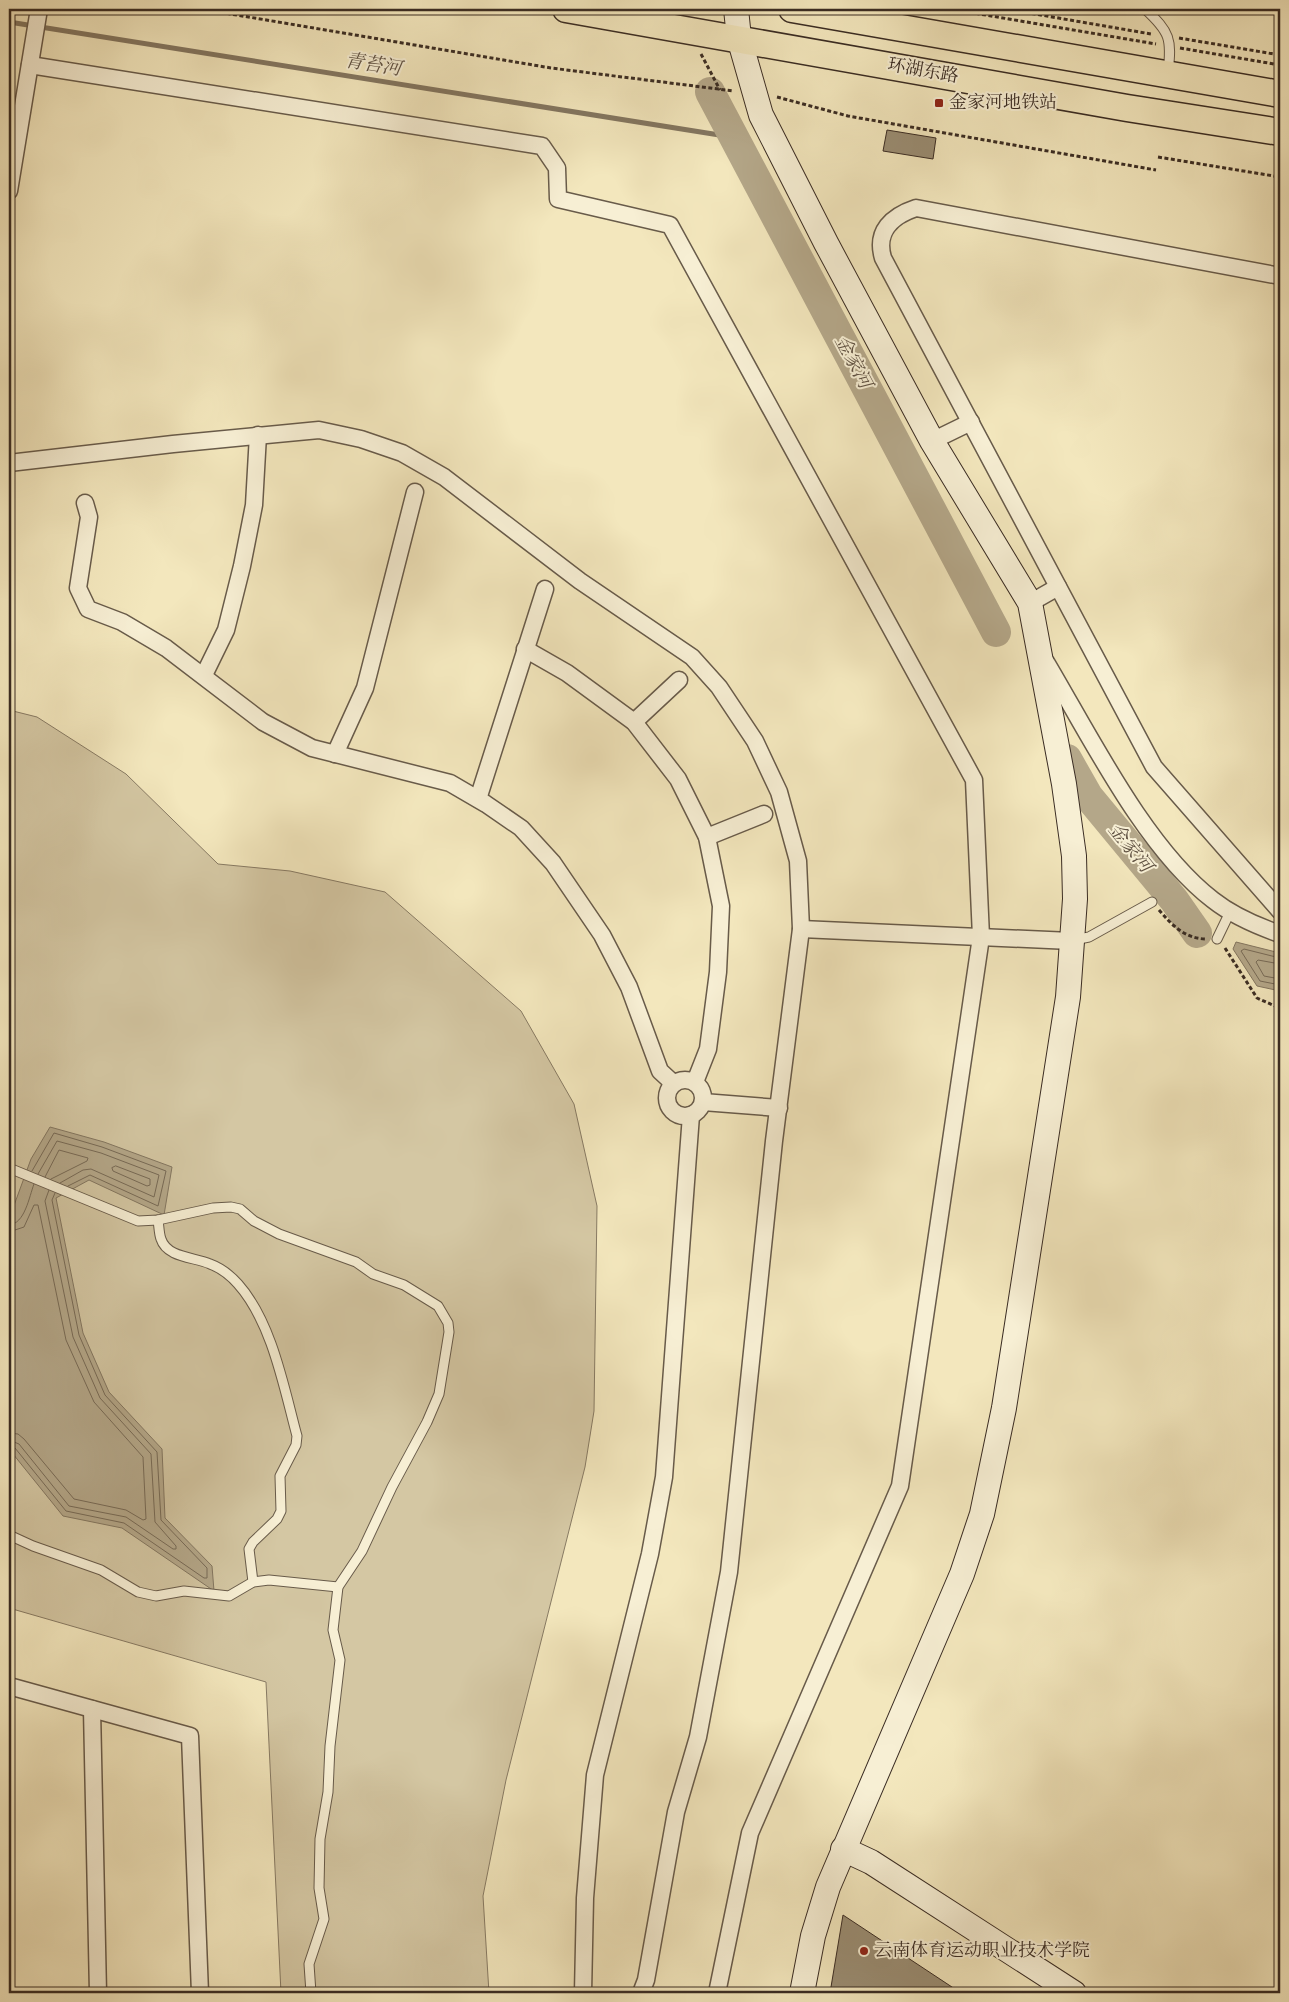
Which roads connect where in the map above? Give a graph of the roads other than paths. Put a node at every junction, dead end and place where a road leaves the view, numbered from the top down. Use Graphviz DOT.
graph roads {
  1 [pos="39,9"];
  2 [pos="566,9"];
  3 [pos="736,9"];
  4 [pos="792,9"];
  5 [pos="1145,9"];
  6 [pos="834,12"];
  7 [pos="739,38"];
  8 [pos="30,65"];
  9 [pos="1168,75"];
  10 [pos="1280,94"];
  11 [pos="1280,132"];
  12 [pos="9,192"];
  13 [pos="1280,276"];
  14 [pos="971,422"];
  15 [pos="258,436"];
  16 [pos="932,441"];
  17 [pos="9,463"];
  18 [pos="415,492"];
  19 [pos="85,503"];
  20 [pos="1058,587"];
  21 [pos="545,589"];
  22 [pos="1030,603"];
  23 [pos="525,649"];
  24 [pos="1041,654"];
  25 [pos="204,675"];
  26 [pos="678,680"];
  27 [pos="634,722"];
  28 [pos="335,754"];
  29 [pos="478,799"];
  30 [pos="764,814"];
  31 [pos="707,837"];
  32 [pos="1152,902"];
  33 [pos="1230,912"];
  34 [pos="1280,912"];
  35 [pos="801,929"];
  36 [pos="1280,934"];
  37 [pos="981,938"];
  38 [pos="1216,939"];
  39 [pos="1071,941"];
  40 [pos="695,1082"];
  41 [pos="673,1084"];
  42 [pos="703,1102"];
  43 [pos="779,1108"];
  44 [pos="691,1115"];
  45 [pos="9,1168"];
  46 [pos="158,1220"];
  47 [pos="9,1535"];
  48 [pos="253,1582"];
  49 [pos="338,1587"];
  50 [pos="9,1686"];
  51 [pos="92,1709"];
  52 [pos="843,1849"];
  53 [pos="98,1993"];
  54 [pos="200,1993"];
  55 [pos="311,1993"];
  56 [pos="583,1993"];
  57 [pos="642,1993"];
  58 [pos="717,1993"];
  59 [pos="802,1993"];
  60 [pos="1074,1993"];
  1 -- 8 [label="street"];
  2 -- 7 [label="main road, 环湖东路"];
  3 -- 7 [label="street"];
  4 -- 6 [label="main road"];
  5 -- 9 [label="lane"];
  6 -- 9 [label="main road"];
  7 -- 11 [label="main road, 环湖东路"];
  7 -- 16 [label="street"];
  8 -- 12 [label="street"];
  8 -- 37 [label="street"];
  9 -- 10 [label="main road"];
  13 -- 14 [label="street"];
  14 -- 16 [label="street"];
  14 -- 20 [label="street"];
  15 -- 17 [label="street"];
  15 -- 25 [label="street"];
  15 -- 35 [label="street"];
  16 -- 22 [label="street"];
  18 -- 28 [label="street"];
  19 -- 25 [label="street"];
  20 -- 22 [label="street"];
  20 -- 34 [label="street"];
  21 -- 23 [label="street"];
  22 -- 24 [label="street"];
  23 -- 27 [label="street"];
  23 -- 29 [label="street"];
  24 -- 33 [label="street"];
  24 -- 39 [label="street"];
  25 -- 28 [label="street"];
  26 -- 27 [label="street"];
  27 -- 31 [label="street"];
  28 -- 29 [label="street"];
  29 -- 41 [label="street"];
  30 -- 31 [label="street"];
  31 -- 40 [label="street"];
  32 -- 39 [label="lane"];
  33 -- 36 [label="street"];
  33 -- 38 [label="lane"];
  35 -- 37 [label="street"];
  35 -- 43 [label="street"];
  37 -- 39 [label="street"];
  37 -- 58 [label="street"];
  39 -- 52 [label="street"];
  40 -- 41 [label="street"];
  40 -- 42 [label="street"];
  41 -- 44 [label="street"];
  42 -- 43 [label="street"];
  42 -- 44 [label="street"];
  43 -- 57 [label="street"];
  44 -- 56 [label="street"];
  45 -- 46 [label="lane"];
  46 -- 48 [label="lane"];
  46 -- 49 [label="lane"];
  47 -- 48 [label="lane"];
  48 -- 49 [label="lane"];
  49 -- 55 [label="lane"];
  50 -- 51 [label="street"];
  51 -- 53 [label="street"];
  51 -- 54 [label="street"];
  52 -- 59 [label="street"];
  52 -- 60 [label="street"];
}
